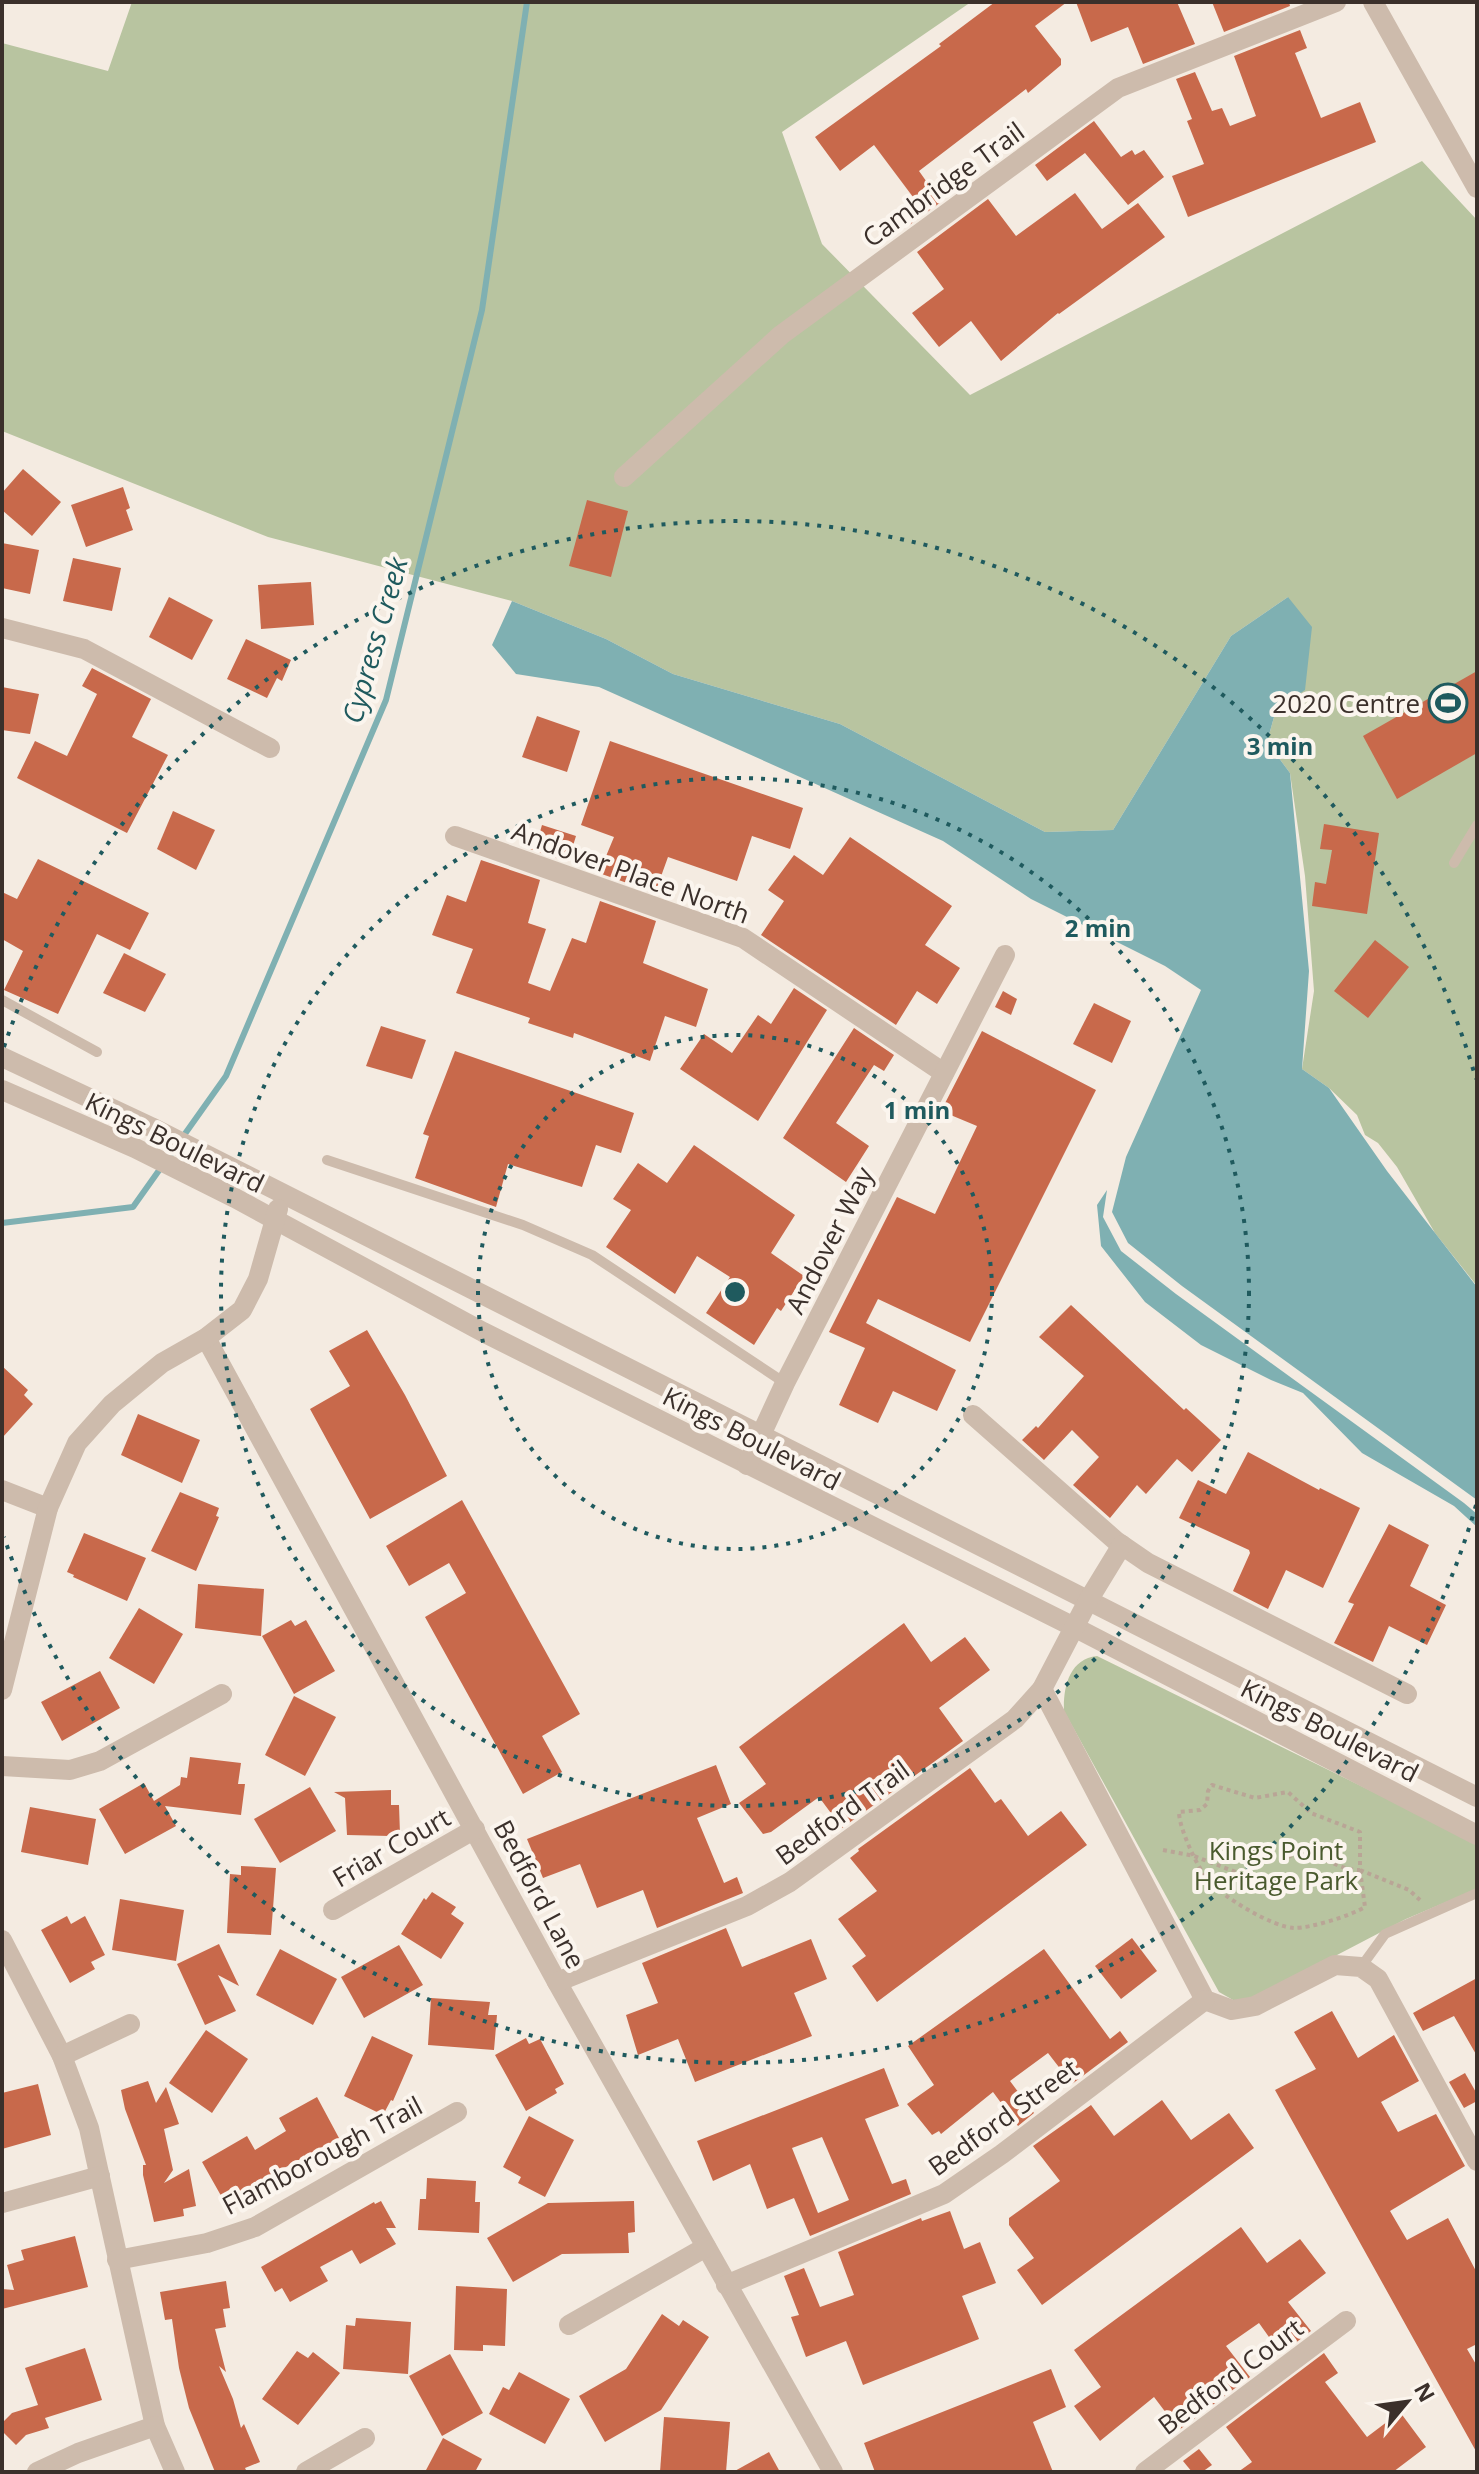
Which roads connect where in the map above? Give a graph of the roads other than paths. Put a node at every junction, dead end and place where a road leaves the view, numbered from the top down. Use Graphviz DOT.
graph roads {
  1 [pos="1336,2"];
  2 [pos="1373,2"];
  3 [pos="1477,188"];
  4 [pos="624,477"];
  5 [pos="2,628"];
  6 [pos="270,748"];
  7 [pos="1477,825"];
  8 [pos="455,836"];
  9 [pos="1454,863"];
  10 [pos="1005,955"];
  11 [pos="2,1000"];
  12 [pos="97,1052"];
  13 [pos="2,1057"];
  14 [pos="944,1073"];
  15 [pos="2,1090"];
  16 [pos="327,1160"];
  17 [pos="281,1194"];
  18 [pos="275,1221"];
  19 [pos="206,1338"];
  20 [pos="785,1383"];
  21 [pos="973,1415"];
  22 [pos="760,1436"];
  23 [pos="747,1465"];
  24 [pos="2,1490"];
  25 [pos="48,1508"];
  26 [pos="1122,1545"];
  27 [pos="1089,1599"];
  28 [pos="1074,1627"];
  29 [pos="1042,1689"];
  30 [pos="2,1690"];
  31 [pos="222,1694"];
  32 [pos="1407,1694"];
  33 [pos="2,1766"];
  34 [pos="1477,1797"];
  35 [pos="475,1829"];
  36 [pos="1477,1835"];
  37 [pos="1477,1893"];
  38 [pos="333,1910"];
  39 [pos="2,1940"];
  40 [pos="1361,1967"];
  41 [pos="557,1982"];
  42 [pos="1205,2000"];
  43 [pos="130,2024"];
  44 [pos="62,2056"];
  45 [pos="457,2112"];
  46 [pos="1477,2161"];
  47 [pos="100,2176"];
  48 [pos="2,2203"];
  49 [pos="706,2247"];
  50 [pos="117,2260"];
  51 [pos="726,2285"];
  52 [pos="1346,2321"];
  53 [pos="569,2325"];
  54 [pos="155,2426"];
  55 [pos="365,2438"];
  56 [pos="37,2472"];
  57 [pos="175,2472"];
  58 [pos="306,2472"];
  59 [pos="833,2472"];
  60 [pos="1145,2472"];
  1 -- 4 [label="street, Cambridge Trail"];
  2 -- 3 [label="street"];
  5 -- 6 [label="street"];
  7 -- 9 [label="lane"];
  8 -- 14 [label="street, Andover Place North"];
  10 -- 14 [label="street, Andover Way"];
  11 -- 12 [label="lane"];
  13 -- 17 [label="street, Kings Boulevard"];
  14 -- 20 [label="street, Andover Way"];
  15 -- 18 [label="street, Kings Boulevard"];
  16 -- 20 [label="lane"];
  17 -- 18 [label="street"];
  17 -- 22 [label="street, Kings Boulevard"];
  18 -- 19 [label="street"];
  18 -- 23 [label="street, Kings Boulevard"];
  19 -- 25 [label="street"];
  19 -- 35 [label="street, Bedford Lane"];
  20 -- 22 [label="street, Andover Way"];
  21 -- 26 [label="street"];
  22 -- 23 [label="street, Andover Way"];
  22 -- 27 [label="street, Kings Boulevard"];
  23 -- 28 [label="street, Kings Boulevard"];
  24 -- 25 [label="street"];
  25 -- 30 [label="street"];
  26 -- 27 [label="street, Bedford Trail"];
  26 -- 32 [label="street"];
  27 -- 28 [label="street, Bedford Trail"];
  27 -- 34 [label="street, Kings Boulevard"];
  28 -- 29 [label="street, Bedford Trail"];
  28 -- 36 [label="street, Kings Boulevard"];
  29 -- 41 [label="street, Bedford Trail"];
  29 -- 42 [label="street"];
  31 -- 33 [label="street"];
  35 -- 38 [label="street, Friar Court"];
  35 -- 41 [label="street, Bedford Lane"];
  37 -- 40 [label="lane"];
  39 -- 44 [label="street"];
  40 -- 42 [label="street"];
  40 -- 46 [label="street"];
  41 -- 49 [label="street, Bedford Lane"];
  42 -- 51 [label="street, Bedford Street"];
  43 -- 44 [label="street"];
  44 -- 47 [label="street"];
  45 -- 50 [label="street, Flamborough Trail"];
  47 -- 48 [label="street"];
  47 -- 50 [label="street"];
  49 -- 51 [label="street, Bedford Lane"];
  49 -- 53 [label="street"];
  50 -- 54 [label="street"];
  51 -- 59 [label="street, Bedford Lane"];
  52 -- 60 [label="street, Bedford Court"];
  54 -- 56 [label="street"];
  54 -- 57 [label="street"];
  55 -- 58 [label="street"];
}
